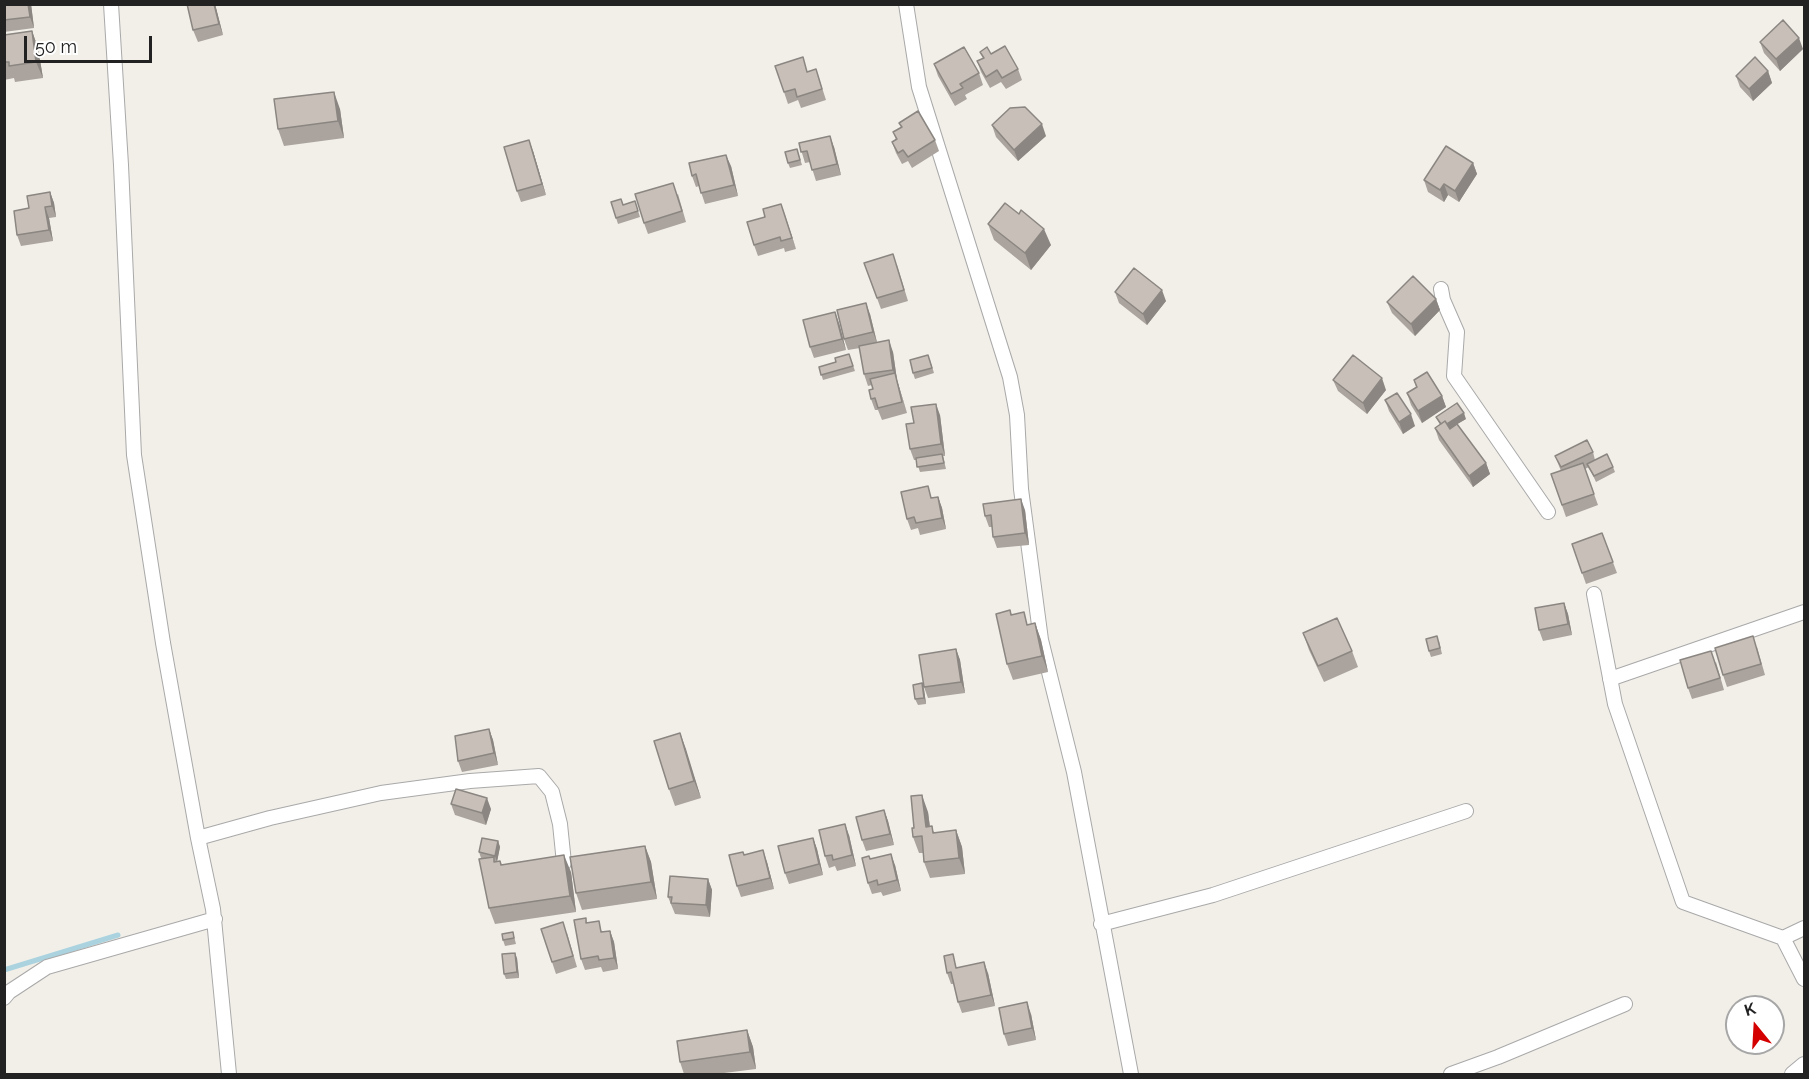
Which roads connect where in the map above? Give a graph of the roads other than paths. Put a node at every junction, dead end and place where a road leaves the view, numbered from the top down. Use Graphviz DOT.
graph roads {
  1 [pos="111,4"];
  2 [pos="906,4"];
  3 [pos="1441,289"];
  4 [pos="1548,512"];
  5 [pos="1594,594"];
  6 [pos="1804,612"];
  7 [pos="1610,679"];
  8 [pos="1466,811"];
  9 [pos="198,838"];
  10 [pos="564,863"];
  11 [pos="214,919"];
  12 [pos="1101,924"];
  13 [pos="1804,928"];
  14 [pos="1783,938"];
  15 [pos="1804,980"];
  16 [pos="4,998"];
  17 [pos="1625,1004"];
  18 [pos="1804,1064"];
  19 [pos="229,1074"];
  20 [pos="1131,1074"];
  21 [pos="1451,1074"];
  22 [pos="1792,1074"];
  1 -- 9 [label="street"];
  2 -- 12 [label="street"];
  3 -- 4 [label="street"];
  5 -- 7 [label="street"];
  6 -- 7 [label="street"];
  7 -- 14 [label="street"];
  8 -- 12 [label="street"];
  9 -- 10 [label="street"];
  9 -- 11 [label="street"];
  11 -- 16 [label="street"];
  11 -- 19 [label="street"];
  12 -- 20 [label="street"];
  13 -- 14 [label="street"];
  14 -- 15 [label="street"];
  17 -- 21 [label="street"];
  18 -- 22 [label="street"];
}
